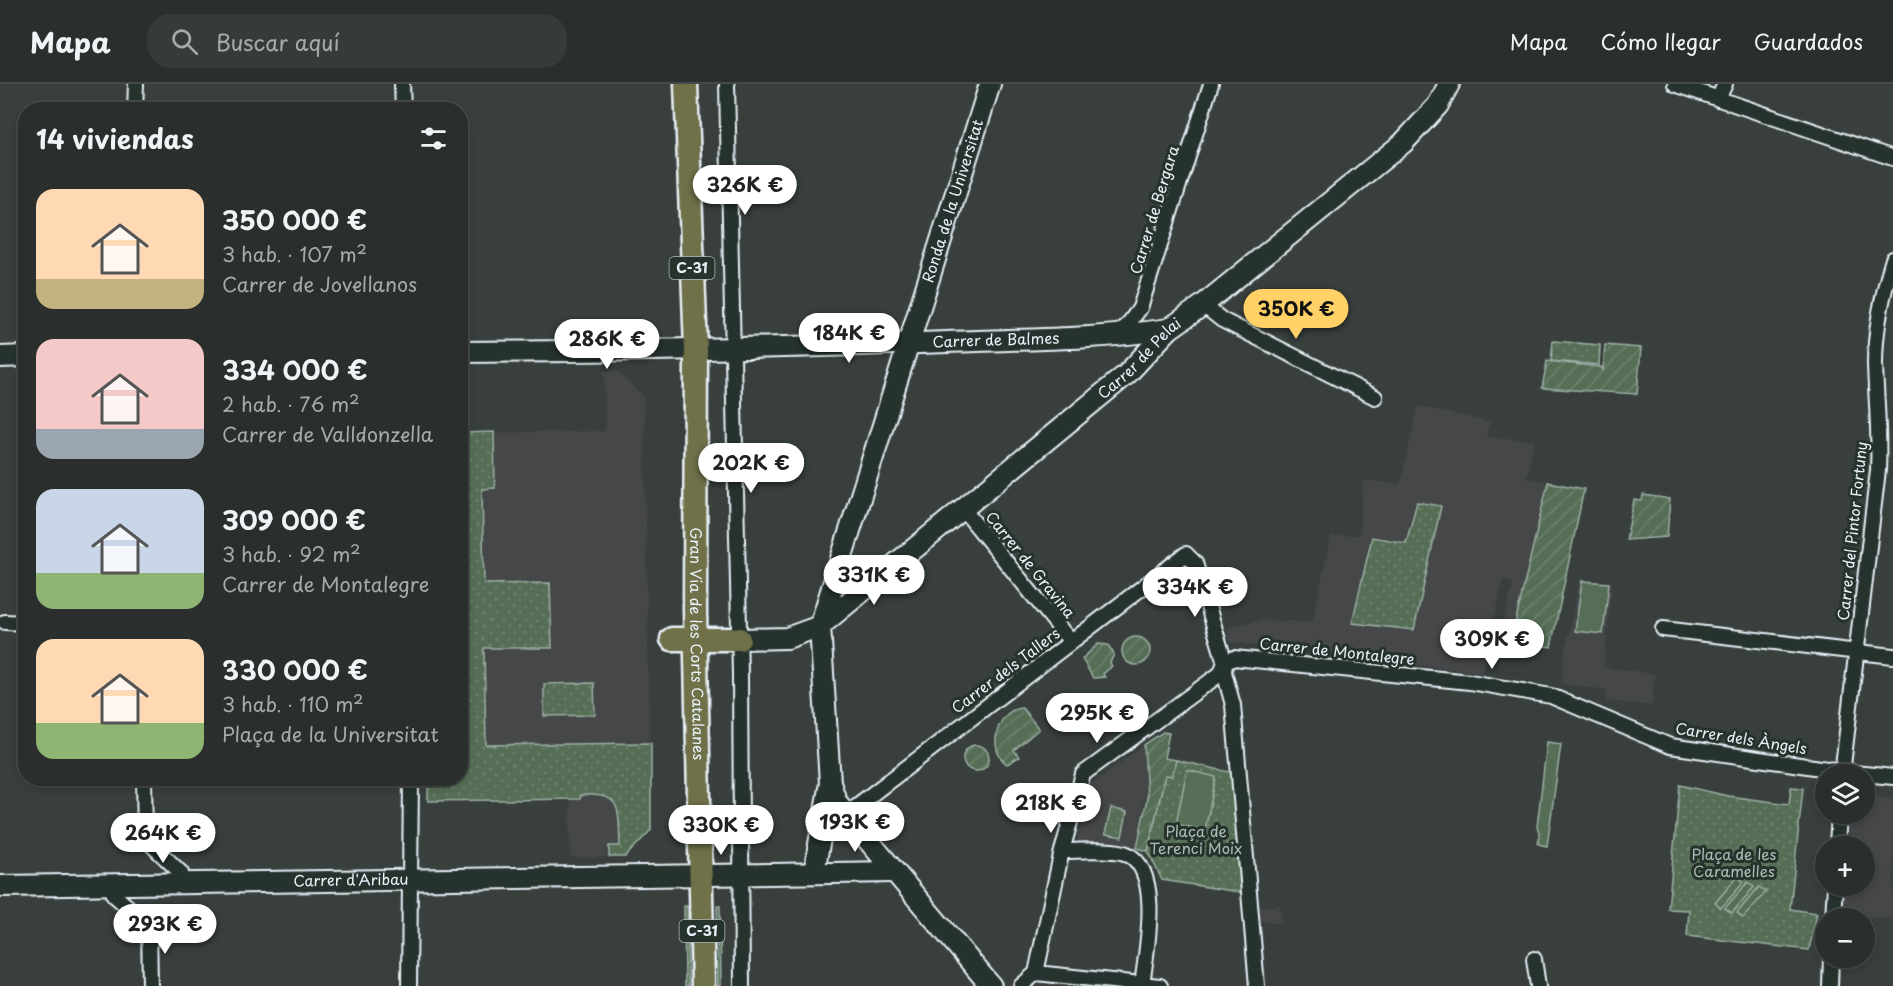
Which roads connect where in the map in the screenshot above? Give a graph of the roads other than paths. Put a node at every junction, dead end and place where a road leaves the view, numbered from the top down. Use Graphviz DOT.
graph roads {
  1 [pos="136,84"];
  2 [pos="402,84"];
  3 [pos="686,84"];
  4 [pos="728,84"];
  5 [pos="990,84"];
  6 [pos="1211,84"];
  7 [pos="1449,84"];
  8 [pos="1675,84"];
  9 [pos="1721,88"];
  10 [pos="135,102"];
  11 [pos="403,102"];
  12 [pos="1893,158"];
  13 [pos="1893,259"];
  14 [pos="1203,305"];
  15 [pos="1169,329"];
  16 [pos="1113,336"];
  17 [pos="909,344"];
  18 [pos="733,349"];
  19 [pos="696,350"];
  20 [pos="468,352"];
  21 [pos="18,356"];
  22 [pos="0,357"];
  23 [pos="1375,397"];
  24 [pos="963,509"];
  25 [pos="2,622"];
  26 [pos="18,623"];
  27 [pos="820,626"];
  28 [pos="1663,628"];
  29 [pos="672,639"];
  30 [pos="696,639"];
  31 [pos="739,639"];
  32 [pos="1071,642"];
  33 [pos="1857,651"];
  34 [pos="1893,656"];
  35 [pos="1226,663"];
  36 [pos="1652,738"];
  37 [pos="1843,764"];
  38 [pos="1815,769"];
  39 [pos="1875,775"];
  40 [pos="1893,777"];
  41 [pos="830,783"];
  42 [pos="144,786"];
  43 [pos="411,786"];
  44 [pos="846,814"];
  45 [pos="1062,851"];
  46 [pos="814,872"];
  47 [pos="894,872"];
  48 [pos="741,874"];
  49 [pos="701,875"];
  50 [pos="409,880"];
  51 [pos="182,882"];
  52 [pos="0,885"];
  53 [pos="113,885"];
  54 [pos="1534,958"];
  55 [pos="1831,968"];
  56 [pos="1036,973"];
  57 [pos="1142,985"];
  58 [pos="150,986"];
  59 [pos="410,986"];
  60 [pos="703,986"];
  61 [pos="742,986"];
  62 [pos="991,986"];
  63 [pos="1021,986"];
  64 [pos="1160,986"];
  65 [pos="1257,986"];
  66 [pos="1538,986"];
  67 [pos="1830,986"];
  1 -- 10 [label="street"];
  2 -- 11 [label="street"];
  3 -- 19 [label="main road, Gran Via de les Corts Catalanes / C-31"];
  4 -- 18 [label="street"];
  5 -- 17 [label="main road, Ronda de la Universitat"];
  6 -- 16 [label="street, Carrer de Bergara"];
  7 -- 14 [label="main road, Carrer de Pelai"];
  8 -- 9 [label="street"];
  9 -- 12 [label="street"];
  13 -- 33 [label="street, Carrer del Pintor Fortuny"];
  14 -- 15 [label="main road, Carrer de Pelai"];
  14 -- 23 [label="street"];
  15 -- 16 [label="main road, Carrer de Balmes"];
  15 -- 24 [label="main road, Carrer de Pelai"];
  16 -- 17 [label="main road, Carrer de Balmes"];
  17 -- 18 [label="main road, Carrer de Balmes"];
  17 -- 27 [label="main road, Ronda de la Universitat"];
  18 -- 19 [label="main road, Carrer de Balmes"];
  18 -- 31 [label="street"];
  19 -- 20 [label="main road, Carrer de Balmes"];
  19 -- 30 [label="main road, Gran Via de les Corts Catalanes / C-31"];
  21 -- 22 [label="main road"];
  24 -- 27 [label="main road, Carrer de Pelai"];
  24 -- 32 [label="street, Carrer de Gravina"];
  25 -- 26 [label="street"];
  27 -- 31 [label="main road, Carrer de Pelai"];
  27 -- 41 [label="main road"];
  28 -- 33 [label="street"];
  29 -- 30 [label="main road"];
  30 -- 31 [label="main road"];
  30 -- 49 [label="main road, Gran Via de les Corts Catalanes / C-31"];
  31 -- 48 [label="street"];
  32 -- 35 [label="street, Carrer dels Tallers"];
  32 -- 44 [label="street, Carrer dels Tallers"];
  33 -- 34 [label="street"];
  33 -- 37 [label="street, Carrer del Pintor Fortuny"];
  35 -- 36 [label="street, Carrer de Montalegre"];
  35 -- 45 [label="street"];
  35 -- 65 [label="street"];
  36 -- 38 [label="street, Carrer dels Àngels"];
  39 -- 40 [label="street, Carrer dels Àngels"];
  41 -- 44 [label="main road"];
  41 -- 46 [label="main road"];
  42 -- 51 [label="street"];
  43 -- 50 [label="street"];
  44 -- 47 [label="main road"];
  45 -- 56 [label="street"];
  45 -- 57 [label="street"];
  46 -- 47 [label="main road, Carrer d'Aribau"];
  46 -- 48 [label="main road, Carrer d'Aribau"];
  47 -- 62 [label="main road"];
  48 -- 49 [label="main road, Carrer d'Aribau"];
  48 -- 61 [label="street"];
  49 -- 50 [label="main road, Carrer d'Aribau"];
  49 -- 60 [label="main road, Gran Via de les Corts Catalanes / C-31"];
  50 -- 51 [label="main road, Carrer d'Aribau"];
  50 -- 59 [label="street"];
  51 -- 53 [label="main road, Carrer d'Aribau"];
  52 -- 53 [label="main road, Carrer d'Aribau"];
  53 -- 58 [label="street"];
  54 -- 66 [label="street"];
  55 -- 67 [label="street"];
  56 -- 57 [label="street"];
  56 -- 63 [label="street"];
  57 -- 64 [label="street"];
}
